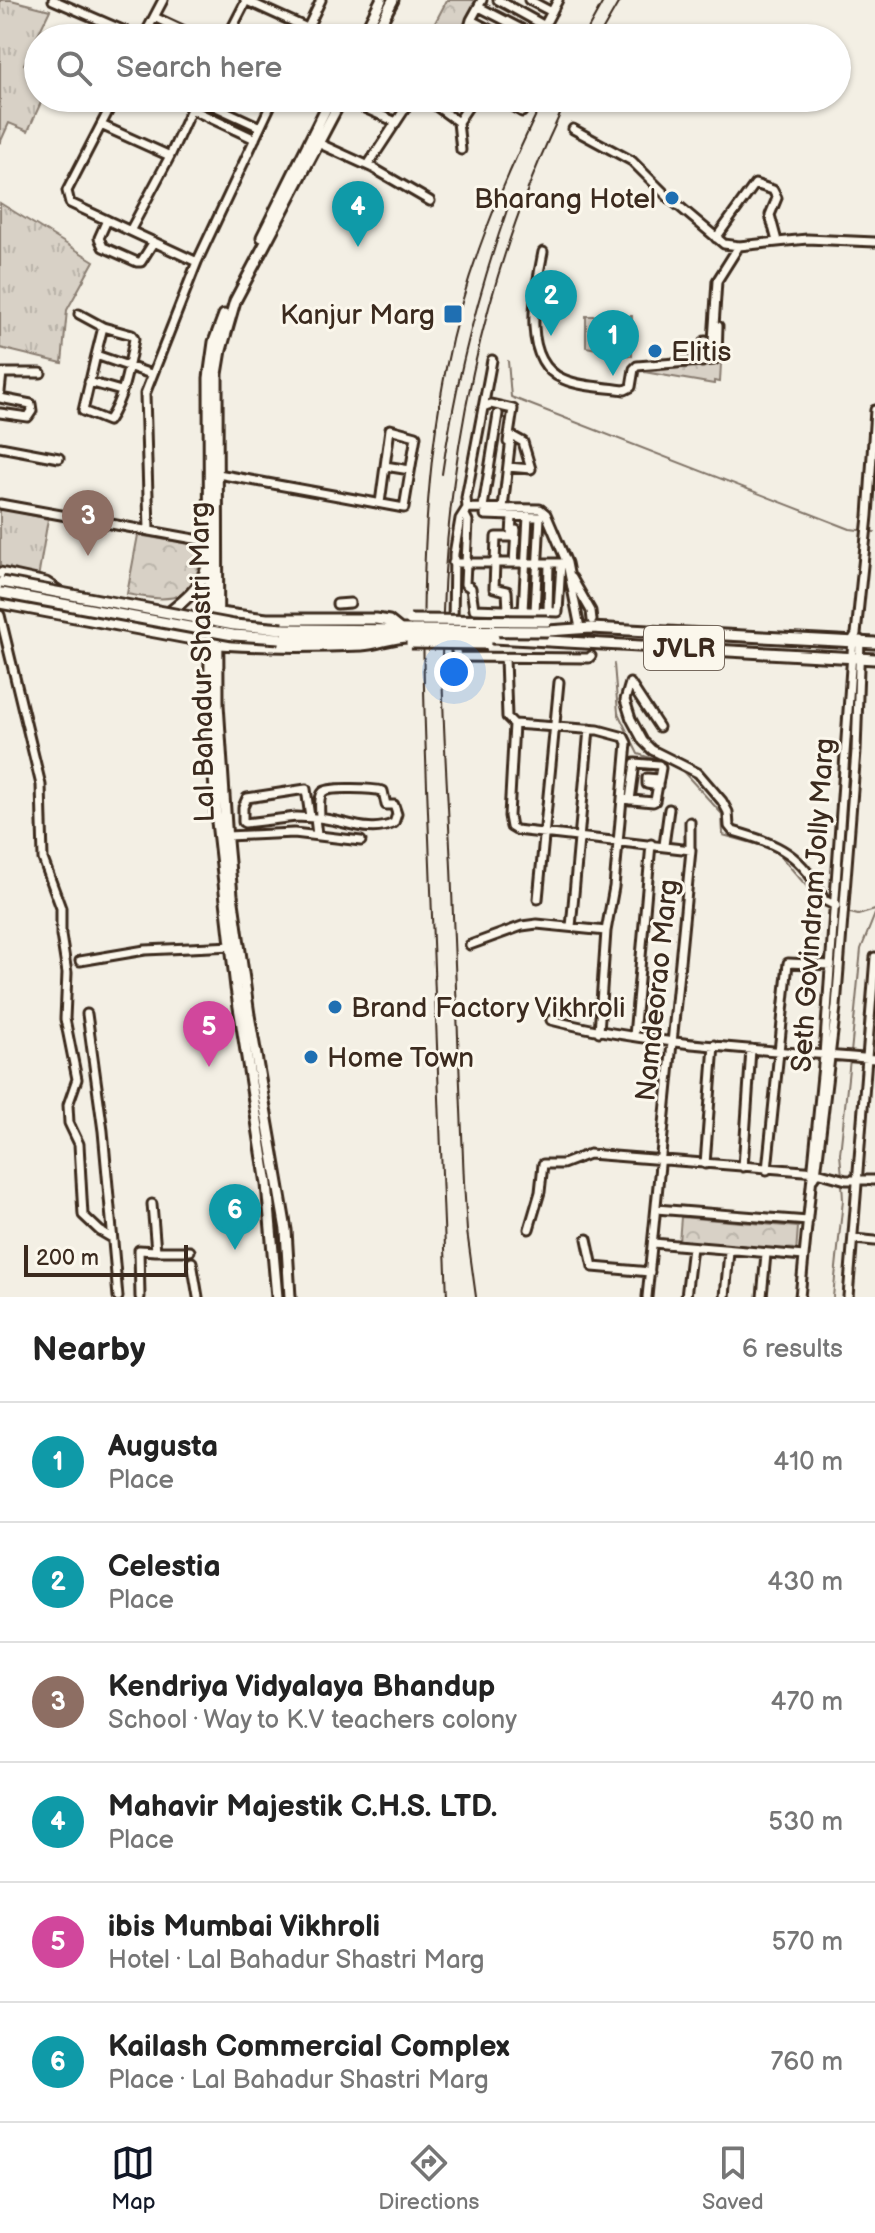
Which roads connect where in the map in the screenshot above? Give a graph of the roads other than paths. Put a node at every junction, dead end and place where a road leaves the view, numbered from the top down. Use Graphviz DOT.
graph roads {
  1 [pos="53,0"];
  2 [pos="151,0"];
  3 [pos="246,0"];
  4 [pos="321,0"];
  5 [pos="381,0"];
  6 [pos="393,0"];
  7 [pos="498,0"];
  8 [pos="529,0"];
  9 [pos="558,0"];
  10 [pos="162,2"];
  11 [pos="480,3"];
  12 [pos="71,5"];
  13 [pos="552,12"];
  14 [pos="154,17"];
  15 [pos="471,20"];
  16 [pos="112,24"];
  17 [pos="150,24"];
  18 [pos="169,24"];
  19 [pos="234,24"];
  20 [pos="297,24"];
  21 [pos="310,24"];
  22 [pos="375,24"];
  23 [pos="378,24"];
  24 [pos="471,24"];
  25 [pos="479,24"];
  26 [pos="515,24"];
  27 [pos="541,24"];
  28 [pos="546,24"];
  29 [pos="108,112"];
  30 [pos="190,112"];
  31 [pos="210,112"];
  32 [pos="220,112"];
  33 [pos="267,112"];
  34 [pos="324,112"];
  35 [pos="335,112"];
  36 [pos="374,112"];
  37 [pos="403,112"];
  38 [pos="444,112"];
  39 [pos="465,112"];
  40 [pos="396,122"];
  41 [pos="458,122"];
  42 [pos="101,125"];
  43 [pos="260,127"];
  44 [pos="573,129"];
  45 [pos="255,139"];
  46 [pos="318,143"];
  47 [pos="461,150"];
  48 [pos="170,156"];
  49 [pos="368,165"];
  50 [pos="430,201"];
  51 [pos="107,220"];
  52 [pos="130,231"];
  53 [pos="716,238"];
  54 [pos="777,241"];
  55 [pos="875,242"];
  56 [pos="153,243"];
  57 [pos="739,246"];
  58 [pos="543,252"];
  59 [pos="197,262"];
  60 [pos="79,314"];
  61 [pos="103,327"];
  62 [pos="705,341"];
  63 [pos="96,355"];
  64 [pos="492,360"];
  65 [pos="702,362"];
  66 [pos="129,366"];
  67 [pos="41,373"];
  68 [pos="151,374"];
  69 [pos="89,382"];
  70 [pos="121,391"];
  71 [pos="0,395"];
  72 [pos="483,407"];
  73 [pos="875,410"];
  74 [pos="0,413"];
  75 [pos="498,414"];
  76 [pos="0,447"];
  77 [pos="59,458"];
  78 [pos="385,466"];
  79 [pos="508,467"];
  80 [pos="410,470"];
  81 [pos="218,474"];
  82 [pos="380,503"];
  83 [pos="0,504"];
  84 [pos="500,508"];
  85 [pos="466,511"];
  86 [pos="484,511"];
  87 [pos="514,516"];
  88 [pos="528,516"];
  89 [pos="149,530"];
  90 [pos="485,537"];
  91 [pos="496,537"];
  92 [pos="513,537"];
  93 [pos="211,542"];
  94 [pos="210,559"];
  95 [pos="453,563"];
  96 [pos="466,563"];
  97 [pos="495,563"];
  98 [pos="514,563"];
  99 [pos="526,563"];
  100 [pos="538,563"];
  101 [pos="549,563"];
  102 [pos="564,563"];
  103 [pos="571,577"];
  104 [pos="1,588"];
  105 [pos="350,603"];
  106 [pos="337,604"];
  107 [pos="508,610"];
  108 [pos="523,611"];
  109 [pos="535,611"];
  110 [pos="0,615"];
  111 [pos="215,615"];
  112 [pos="164,617"];
  113 [pos="592,620"];
  114 [pos="548,621"];
  115 [pos="575,629"];
  116 [pos="411,632"];
  117 [pos="399,633"];
  118 [pos="856,639"];
  119 [pos="214,643"];
  120 [pos="875,643"];
  121 [pos="591,656"];
  122 [pos="505,658"];
  123 [pos="856,658"];
  124 [pos="875,659"];
  125 [pos="559,682"];
  126 [pos="214,704"];
  127 [pos="514,724"];
  128 [pos="556,725"];
  129 [pos="659,727"];
  130 [pos="589,729"];
  131 [pos="626,800"];
  132 [pos="669,809"];
  133 [pos="315,818"];
  134 [pos="690,822"];
  135 [pos="546,832"];
  136 [pos="317,835"];
  137 [pos="227,836"];
  138 [pos="579,836"];
  139 [pos="617,840"];
  140 [pos="361,841"];
  141 [pos="651,844"];
  142 [pos="664,845"];
  143 [pos="690,848"];
  144 [pos="538,899"];
  145 [pos="839,907"];
  146 [pos="838,920"];
  147 [pos="571,927"];
  148 [pos="606,931"];
  149 [pos="470,945"];
  150 [pos="235,946"];
  151 [pos="875,957"];
  152 [pos="80,961"];
  153 [pos="831,965"];
  154 [pos="87,1014"];
  155 [pos="551,1020"];
  156 [pos="599,1032"];
  157 [pos="634,1036"];
  158 [pos="672,1040"];
  159 [pos="714,1045"];
  160 [pos="751,1049"];
  161 [pos="778,1053"];
  162 [pos="251,1054"];
  163 [pos="828,1055"];
  164 [pos="868,1058"];
  165 [pos="661,1160"];
  166 [pos="705,1164"];
  167 [pos="743,1167"];
  168 [pos="767,1170"];
  169 [pos="813,1174"];
  170 [pos="859,1179"];
  171 [pos="875,1180"];
  172 [pos="152,1204"];
  173 [pos="656,1209"];
  174 [pos="270,1219"];
  175 [pos="283,1219"];
  176 [pos="808,1221"];
  177 [pos="529,1229"];
  178 [pos="112,1238"];
  179 [pos="587,1239"];
  180 [pos="854,1239"];
  181 [pos="875,1241"];
  182 [pos="653,1243"];
  183 [pos="692,1247"];
  184 [pos="156,1251"];
  185 [pos="190,1251"];
  186 [pos="729,1251"];
  187 [pos="766,1254"];
  188 [pos="804,1256"];
  189 [pos="192,1262"];
  190 [pos="650,1272"];
  191 [pos="118,1297"];
  192 [pos="140,1297"];
  193 [pos="198,1297"];
  194 [pos="277,1297"];
  195 [pos="290,1297"];
  196 [pos="647,1297"];
  197 [pos="686,1297"];
  198 [pos="725,1297"];
  199 [pos="762,1297"];
  200 [pos="800,1297"];
  201 [pos="848,1297"];
  1 -- 12 [label="street"];
  2 -- 10 [label="street"];
  3 -- 19 [label="street"];
  3 -- 20 [label="street"];
  4 -- 21 [label="street"];
  5 -- 22 [label="main road"];
  6 -- 23 [label="main road"];
  7 -- 27 [label="street"];
  8 -- 13 [label="street"];
  9 -- 13 [label="street"];
  10 -- 14 [label="street"];
  11 -- 15 [label="street"];
  11 -- 26 [label="street"];
  12 -- 16 [label="street"];
  13 -- 28 [label="street"];
  14 -- 17 [label="street"];
  14 -- 18 [label="street"];
  15 -- 24 [label="street"];
  15 -- 25 [label="street"];
  29 -- 42 [label="street"];
  30 -- 48 [label="street"];
  31 -- 45 [label="street"];
  32 -- 43 [label="street"];
  33 -- 43 [label="street"];
  34 -- 93 [label="main road, Lal Bahadur Shastri Marg"];
  35 -- 46 [label="main road, Lal Bahadur Shastri Marg"];
  36 -- 40 [label="street"];
  37 -- 40 [label="street"];
  38 -- 41 [label="street"];
  39 -- 41 [label="street"];
  40 -- 49 [label="street"];
  41 -- 47 [label="street"];
  42 -- 48 [label="street"];
  42 -- 51 [label="street"];
  43 -- 45 [label="street"];
  44 -- 53 [label="street"];
  45 -- 59 [label="street"];
  46 -- 49 [label="street"];
  46 -- 81 [label="main road, Lal Bahadur Shastri Marg"];
  48 -- 52 [label="street"];
  49 -- 50 [label="street"];
  51 -- 52 [label="street"];
  51 -- 56 [label="street"];
  52 -- 56 [label="street"];
  53 -- 54 [label="street"];
  53 -- 57 [label="street"];
  54 -- 55 [label="street"];
  54 -- 57 [label="street"];
  56 -- 59 [label="street"];
  57 -- 65 [label="street"];
  58 -- 65 [label="street"];
  59 -- 68 [label="street"];
  60 -- 61 [label="street"];
  61 -- 63 [label="street"];
  61 -- 66 [label="street"];
  62 -- 65 [label="street"];
  63 -- 66 [label="street"];
  63 -- 69 [label="street"];
  64 -- 72 [label="street"];
  66 -- 68 [label="street"];
  66 -- 70 [label="street"];
  67 -- 71 [label="street"];
  68 -- 89 [label="street"];
  69 -- 70 [label="street"];
  69 -- 70 [label="street"];
  71 -- 74 [label="street"];
  72 -- 84 [label="street"];
  72 -- 85 [label="street"];
  73 -- 118 [label="street"];
  75 -- 86 [label="street"];
  76 -- 77 [label="street"];
  78 -- 80 [label="street"];
  78 -- 80 [label="street"];
  78 -- 82 [label="street"];
  79 -- 79 [label="street"];
  79 -- 84 [label="street"];
  80 -- 82 [label="street"];
  81 -- 82 [label="street"];
  81 -- 111 [label="main road, Lal Bahadur Shastri Marg"];
  83 -- 89 [label="street"];
  84 -- 86 [label="street"];
  84 -- 102 [label="street"];
  85 -- 86 [label="street"];
  85 -- 95 [label="street"];
  85 -- 96 [label="street"];
  86 -- 87 [label="street"];
  87 -- 88 [label="street"];
  87 -- 92 [label="street"];
  88 -- 99 [label="street"];
  88 -- 100 [label="street"];
  89 -- 93 [label="street"];
  90 -- 91 [label="street"];
  91 -- 92 [label="street"];
  91 -- 97 [label="street"];
  92 -- 98 [label="street"];
  93 -- 94 [label="main road, Lal Bahadur Shastri Marg"];
  94 -- 111 [label="main road, Lal Bahadur Shastri Marg"];
  94 -- 112 [label="main road"];
  95 -- 96 [label="street"];
  95 -- 122 [label="street"];
  96 -- 97 [label="street"];
  96 -- 107 [label="street"];
  97 -- 98 [label="street"];
  97 -- 107 [label="street"];
  98 -- 99 [label="street"];
  99 -- 100 [label="street"];
  99 -- 108 [label="street"];
  100 -- 101 [label="street"];
  100 -- 109 [label="street"];
  101 -- 102 [label="street"];
  101 -- 114 [label="street"];
  102 -- 103 [label="street"];
  102 -- 114 [label="street"];
  103 -- 113 [label="street"];
  103 -- 115 [label="street"];
  104 -- 112 [label="main road"];
  104 -- 117 [label="main road, JVLR, bridge"];
  104 -- 119 [label="main road"];
  105 -- 106 [label="street"];
  107 -- 108 [label="street"];
  108 -- 109 [label="street"];
  109 -- 114 [label="street"];
  110 -- 178 [label="street"];
  111 -- 112 [label="main road"];
  111 -- 117 [label="main road"];
  111 -- 119 [label="main road, Lal Bahadur Shastri Marg"];
  114 -- 115 [label="main road, JVLR"];
  114 -- 116 [label="main road, JVLR, bridge"];
  115 -- 118 [label="main road, JVLR"];
  116 -- 117 [label="main road, JVLR"];
  116 -- 123 [label="main road, JVLR, bridge"];
  117 -- 119 [label="main road"];
  118 -- 120 [label="main road, JVLR"];
  118 -- 123 [label="street"];
  119 -- 126 [label="main road, Lal Bahadur Shastri Marg"];
  121 -- 122 [label="street"];
  122 -- 127 [label="street, Namdeorao Marg"];
  123 -- 124 [label="main road, JVLR"];
  123 -- 145 [label="street, Seth Govindram Jolly Marg"];
  125 -- 128 [label="street"];
  126 -- 137 [label="main road, Lal Bahadur Shastri Marg"];
  126 -- 150 [label="main road, Lal Bahadur Shastri Marg"];
  127 -- 128 [label="street"];
  127 -- 135 [label="street, Namdeorao Marg"];
  128 -- 130 [label="street"];
  128 -- 135 [label="street"];
  129 -- 145 [label="street"];
  130 -- 131 [label="street"];
  130 -- 138 [label="street"];
  131 -- 131 [label="street"];
  131 -- 139 [label="street"];
  132 -- 142 [label="street"];
  133 -- 133 [label="street"];
  133 -- 133 [label="street"];
  133 -- 136 [label="street"];
  134 -- 143 [label="street"];
  135 -- 138 [label="street, Namdeorao Marg"];
  135 -- 144 [label="street"];
  136 -- 137 [label="street"];
  136 -- 140 [label="street"];
  137 -- 150 [label="main road, Lal Bahadur Shastri Marg"];
  138 -- 139 [label="street, Namdeorao Marg"];
  138 -- 147 [label="street"];
  139 -- 141 [label="street, Namdeorao Marg"];
  139 -- 148 [label="street"];
  141 -- 142 [label="street, Namdeorao Marg"];
  141 -- 157 [label="street"];
  142 -- 143 [label="street, Namdeorao Marg"];
  143 -- 158 [label="street, Namdeorao Marg"];
  145 -- 146 [label="street, Seth Govindram Jolly Marg"];
  146 -- 153 [label="street, Seth Govindram Jolly Marg"];
  146 -- 163 [label="street"];
  147 -- 148 [label="street"];
  147 -- 149 [label="street"];
  148 -- 156 [label="street"];
  150 -- 152 [label="street"];
  150 -- 162 [label="main road, Lal Bahadur Shastri Marg"];
  151 -- 164 [label="street"];
  153 -- 161 [label="street"];
  153 -- 163 [label="street, Seth Govindram Jolly Marg"];
  154 -- 178 [label="street"];
  155 -- 156 [label="street"];
  156 -- 157 [label="street"];
  157 -- 158 [label="street"];
  158 -- 159 [label="street"];
  158 -- 165 [label="street, Namdeorao Marg"];
  159 -- 160 [label="street"];
  159 -- 166 [label="street"];
  160 -- 161 [label="street"];
  160 -- 167 [label="street"];
  161 -- 163 [label="street"];
  161 -- 168 [label="street"];
  162 -- 174 [label="main road, Lal Bahadur Shastri Marg"];
  162 -- 175 [label="main road, Lal Bahadur Shastri Marg"];
  163 -- 164 [label="street"];
  163 -- 169 [label="street, Seth Govindram Jolly Marg"];
  164 -- 170 [label="street"];
  165 -- 166 [label="street"];
  165 -- 173 [label="street, Namdeorao Marg"];
  165 -- 177 [label="street"];
  166 -- 167 [label="street"];
  167 -- 168 [label="street"];
  168 -- 169 [label="street"];
  169 -- 170 [label="street"];
  169 -- 176 [label="street, Seth Govindram Jolly Marg"];
  170 -- 171 [label="street"];
  170 -- 180 [label="street"];
  172 -- 184 [label="street"];
  173 -- 176 [label="street"];
  173 -- 182 [label="street, Namdeorao Marg"];
  174 -- 175 [label="main road"];
  174 -- 194 [label="main road, Lal Bahadur Shastri Marg"];
  175 -- 195 [label="main road, Lal Bahadur Shastri Marg"];
  176 -- 188 [label="street, Seth Govindram Jolly Marg"];
  178 -- 191 [label="street"];
  179 -- 190 [label="street"];
  180 -- 181 [label="street"];
  180 -- 201 [label="street"];
  182 -- 183 [label="street"];
  182 -- 190 [label="street, Namdeorao Marg"];
  183 -- 186 [label="street"];
  183 -- 197 [label="street"];
  184 -- 185 [label="street"];
  184 -- 192 [label="street"];
  186 -- 187 [label="street"];
  186 -- 198 [label="street"];
  187 -- 188 [label="street"];
  187 -- 199 [label="street"];
  188 -- 200 [label="street, Seth Govindram Jolly Marg"];
  189 -- 193 [label="street"];
  190 -- 196 [label="street, Namdeorao Marg"];
}
